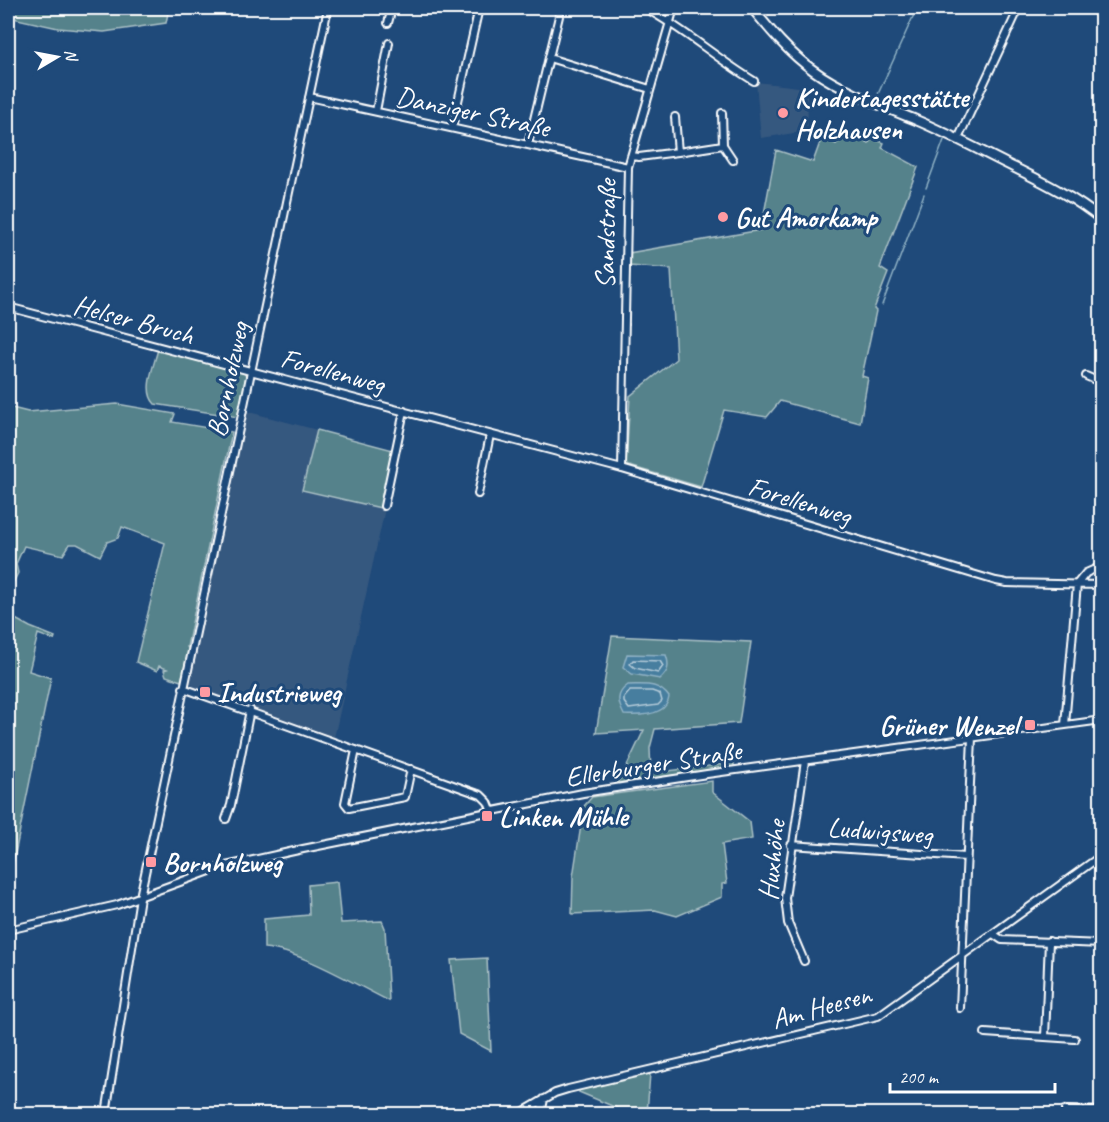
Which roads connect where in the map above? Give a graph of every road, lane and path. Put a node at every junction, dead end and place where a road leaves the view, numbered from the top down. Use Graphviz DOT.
graph roads {
  1 [pos="328,8"];
  2 [pos="392,8"];
  3 [pos="479,8"];
  4 [pos="561,8"];
  5 [pos="645,8"];
  6 [pos="674,8"];
  7 [pos="752,8"];
  8 [pos="1018,8"];
  9 [pos="670,21"];
  10 [pos="388,24"];
  11 [pos="389,43"];
  12 [pos="549,58"];
  13 [pos="754,81"];
  14 [pos="650,89"];
  15 [pos="309,97"];
  16 [pos="376,111"];
  17 [pos="722,114"];
  18 [pos="675,117"];
  19 [pos="452,128"];
  20 [pos="958,139"];
  21 [pos="528,144"];
  22 [pos="723,145"];
  23 [pos="678,152"];
  24 [pos="631,156"];
  25 [pos="733,160"];
  26 [pos="627,167"];
  27 [pos="1101,196"];
  28 [pos="1098,217"];
  29 [pos="8,307"];
  30 [pos="250,370"];
  31 [pos="1086,376"];
  32 [pos="1101,383"];
  33 [pos="404,411"];
  34 [pos="490,435"];
  35 [pos="622,469"];
  36 [pos="478,494"];
  37 [pos="384,506"];
  38 [pos="1101,566"];
  39 [pos="1077,584"];
  40 [pos="1101,585"];
  41 [pos="183,688"];
  42 [pos="250,711"];
  43 [pos="1101,720"];
  44 [pos="1065,725"];
  45 [pos="972,738"];
  46 [pos="356,750"];
  47 [pos="805,761"];
  48 [pos="411,769"];
  49 [pos="492,812"];
  50 [pos="226,819"];
  51 [pos="791,845"];
  52 [pos="1101,855"];
  53 [pos="966,857"];
  54 [pos="140,897"];
  55 [pos="8,930"];
  56 [pos="993,934"];
  57 [pos="1049,941"];
  58 [pos="1101,944"];
  59 [pos="962,956"];
  60 [pos="804,961"];
  61 [pos="960,1008"];
  62 [pos="985,1033"];
  63 [pos="1045,1037"];
  64 [pos="1075,1039"];
  65 [pos="544,1099"];
  66 [pos="1065,1110"];
  67 [pos="1101,1111"];
  68 [pos="106,1114"];
  69 [pos="519,1114"];
  70 [pos="541,1114"];
  1 -- 15 [label="street, Bornholzweg"];
  2 -- 10 [label="street"];
  3 -- 19 [label="street"];
  4 -- 12 [label="street"];
  5 -- 9 [label="street"];
  6 -- 9 [label="street, Sandstraße"];
  7 -- 20 [label="street"];
  8 -- 20 [label="street"];
  9 -- 13 [label="street"];
  9 -- 14 [label="street, Sandstraße"];
  11 -- 16 [label="street"];
  12 -- 14 [label="street"];
  12 -- 21 [label="street"];
  14 -- 24 [label="street, Sandstraße"];
  15 -- 16 [label="street, Danziger Straße"];
  15 -- 30 [label="street, Bornholzweg"];
  16 -- 19 [label="street, Danziger Straße"];
  17 -- 22 [label="street"];
  18 -- 23 [label="street"];
  19 -- 21 [label="street, Danziger Straße"];
  20 -- 28 [label="street"];
  21 -- 26 [label="street, Danziger Straße"];
  22 -- 23 [label="street"];
  22 -- 25 [label="street"];
  23 -- 24 [label="street"];
  24 -- 26 [label="street, Sandstraße"];
  26 -- 35 [label="street, Sandstraße"];
  27 -- 28 [label="street"];
  29 -- 30 [label="street, Helser Bruch"];
  30 -- 33 [label="street, Forellenweg"];
  30 -- 41 [label="street, Bornholzweg"];
  31 -- 32 [label="street"];
  33 -- 34 [label="street, Forellenweg"];
  33 -- 37 [label="street, Forellenweg"];
  34 -- 35 [label="street, Forellenweg"];
  34 -- 36 [label="street"];
  35 -- 39 [label="street, Forellenweg"];
  38 -- 39 [label="street"];
  39 -- 40 [label="street, Forellenweg"];
  39 -- 44 [label="street"];
  41 -- 42 [label="street"];
  41 -- 54 [label="street, Bornholzweg"];
  42 -- 46 [label="street"];
  42 -- 50 [label="street"];
  43 -- 44 [label="street, Ellerburger Straße"];
  44 -- 45 [label="street, Ellerburger Straße"];
  45 -- 47 [label="street, Ellerburger Straße"];
  45 -- 53 [label="street"];
  46 -- 48 [label="street"];
  46 -- 48 [label="street"];
  47 -- 49 [label="street, Ellerburger Straße"];
  47 -- 51 [label="street, Huxhöhe"];
  48 -- 49 [label="street"];
  49 -- 54 [label="street, Ellerburger Straße"];
  51 -- 53 [label="street, Ludwigsweg"];
  51 -- 60 [label="street, Huxhöhe"];
  52 -- 56 [label="street, Am Heesen"];
  53 -- 59 [label="street"];
  54 -- 55 [label="street, Ellerburger Straße"];
  54 -- 68 [label="street, Bornholzweg"];
  56 -- 57 [label="street"];
  56 -- 59 [label="street, Am Heesen"];
  57 -- 58 [label="street"];
  57 -- 63 [label="street"];
  59 -- 61 [label="street"];
  59 -- 65 [label="street, Am Heesen"];
  62 -- 63 [label="street"];
  63 -- 64 [label="street"];
  65 -- 69 [label="street, Am Heesen"];
  65 -- 70 [label="street"];
  66 -- 67 [label="street"];
}
